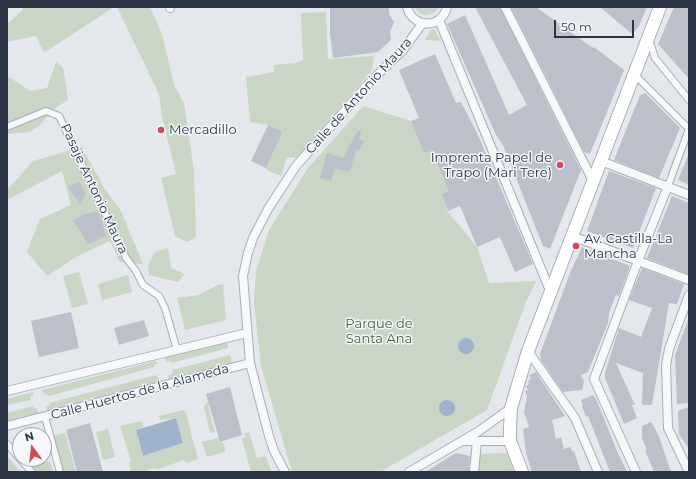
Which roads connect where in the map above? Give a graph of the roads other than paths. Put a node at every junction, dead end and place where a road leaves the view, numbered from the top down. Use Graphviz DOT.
graph roads {
  1 [pos="448,7"];
  2 [pos="505,7"];
  3 [pos="660,7"];
  4 [pos="407,8"];
  5 [pos="439,20"];
  6 [pos="422,24"];
  7 [pos="648,38"];
  8 [pos="634,74"];
  9 [pos="689,100"];
  10 [pos="7,127"];
  11 [pos="689,129"];
  12 [pos="601,161"];
  13 [pos="593,181"];
  14 [pos="668,186"];
  15 [pos="689,195"];
  16 [pos="572,236"];
  17 [pos="638,261"];
  18 [pos="689,280"];
  19 [pos="551,293"];
  20 [pos="689,295"];
  21 [pos="247,332"];
  22 [pos="177,350"];
  23 [pos="528,351"];
  24 [pos="250,363"];
  25 [pos="7,391"];
  26 [pos="511,408"];
  27 [pos="45,416"];
  28 [pos="7,426"];
  29 [pos="462,441"];
  30 [pos="478,441"];
  31 [pos="510,441"];
  32 [pos="280,462"];
  33 [pos="421,468"];
  34 [pos="60,472"];
  35 [pos="280,472"];
  36 [pos="285,472"];
  37 [pos="409,472"];
  38 [pos="474,472"];
  39 [pos="522,472"];
  40 [pos="598,472"];
  41 [pos="636,472"];
  42 [pos="688,472"];
  1 -- 5 [label="street"];
  2 -- 13 [label="street"];
  3 -- 7 [label="main road"];
  4 -- 6 [label="street"];
  5 -- 6 [label="street"];
  5 -- 19 [label="street"];
  6 -- 21 [label="street, Calle de Antonio Maura"];
  7 -- 8 [label="main road"];
  7 -- 9 [label="street"];
  8 -- 11 [label="street"];
  8 -- 12 [label="main road"];
  10 -- 22 [label="street, Pasaje Antonio Maura"];
  11 -- 14 [label="street"];
  12 -- 13 [label="main road"];
  12 -- 14 [label="street"];
  13 -- 16 [label="main road"];
  14 -- 15 [label="street"];
  14 -- 17 [label="street"];
  16 -- 17 [label="street"];
  16 -- 19 [label="main road"];
  17 -- 18 [label="street"];
  17 -- 41 [label="street"];
  19 -- 23 [label="main road"];
  20 -- 42 [label="street"];
  21 -- 22 [label="street"];
  21 -- 24 [label="street, Calle de Antonio Maura"];
  22 -- 25 [label="street"];
  23 -- 26 [label="main road"];
  23 -- 40 [label="street"];
  24 -- 27 [label="street, Calle Huertos de la Alameda"];
  24 -- 32 [label="street, Calle de Antonio Maura"];
  26 -- 29 [label="street"];
  26 -- 31 [label="main road"];
  27 -- 28 [label="street, Calle Huertos de la Alameda"];
  27 -- 34 [label="street"];
  29 -- 30 [label="street"];
  29 -- 33 [label="street"];
  30 -- 31 [label="street"];
  30 -- 38 [label="street"];
  31 -- 39 [label="main road"];
  32 -- 35 [label="street, Calle de Antonio Maura"];
  32 -- 36 [label="street, Calle de Antonio Maura"];
  33 -- 37 [label="street"];
}
